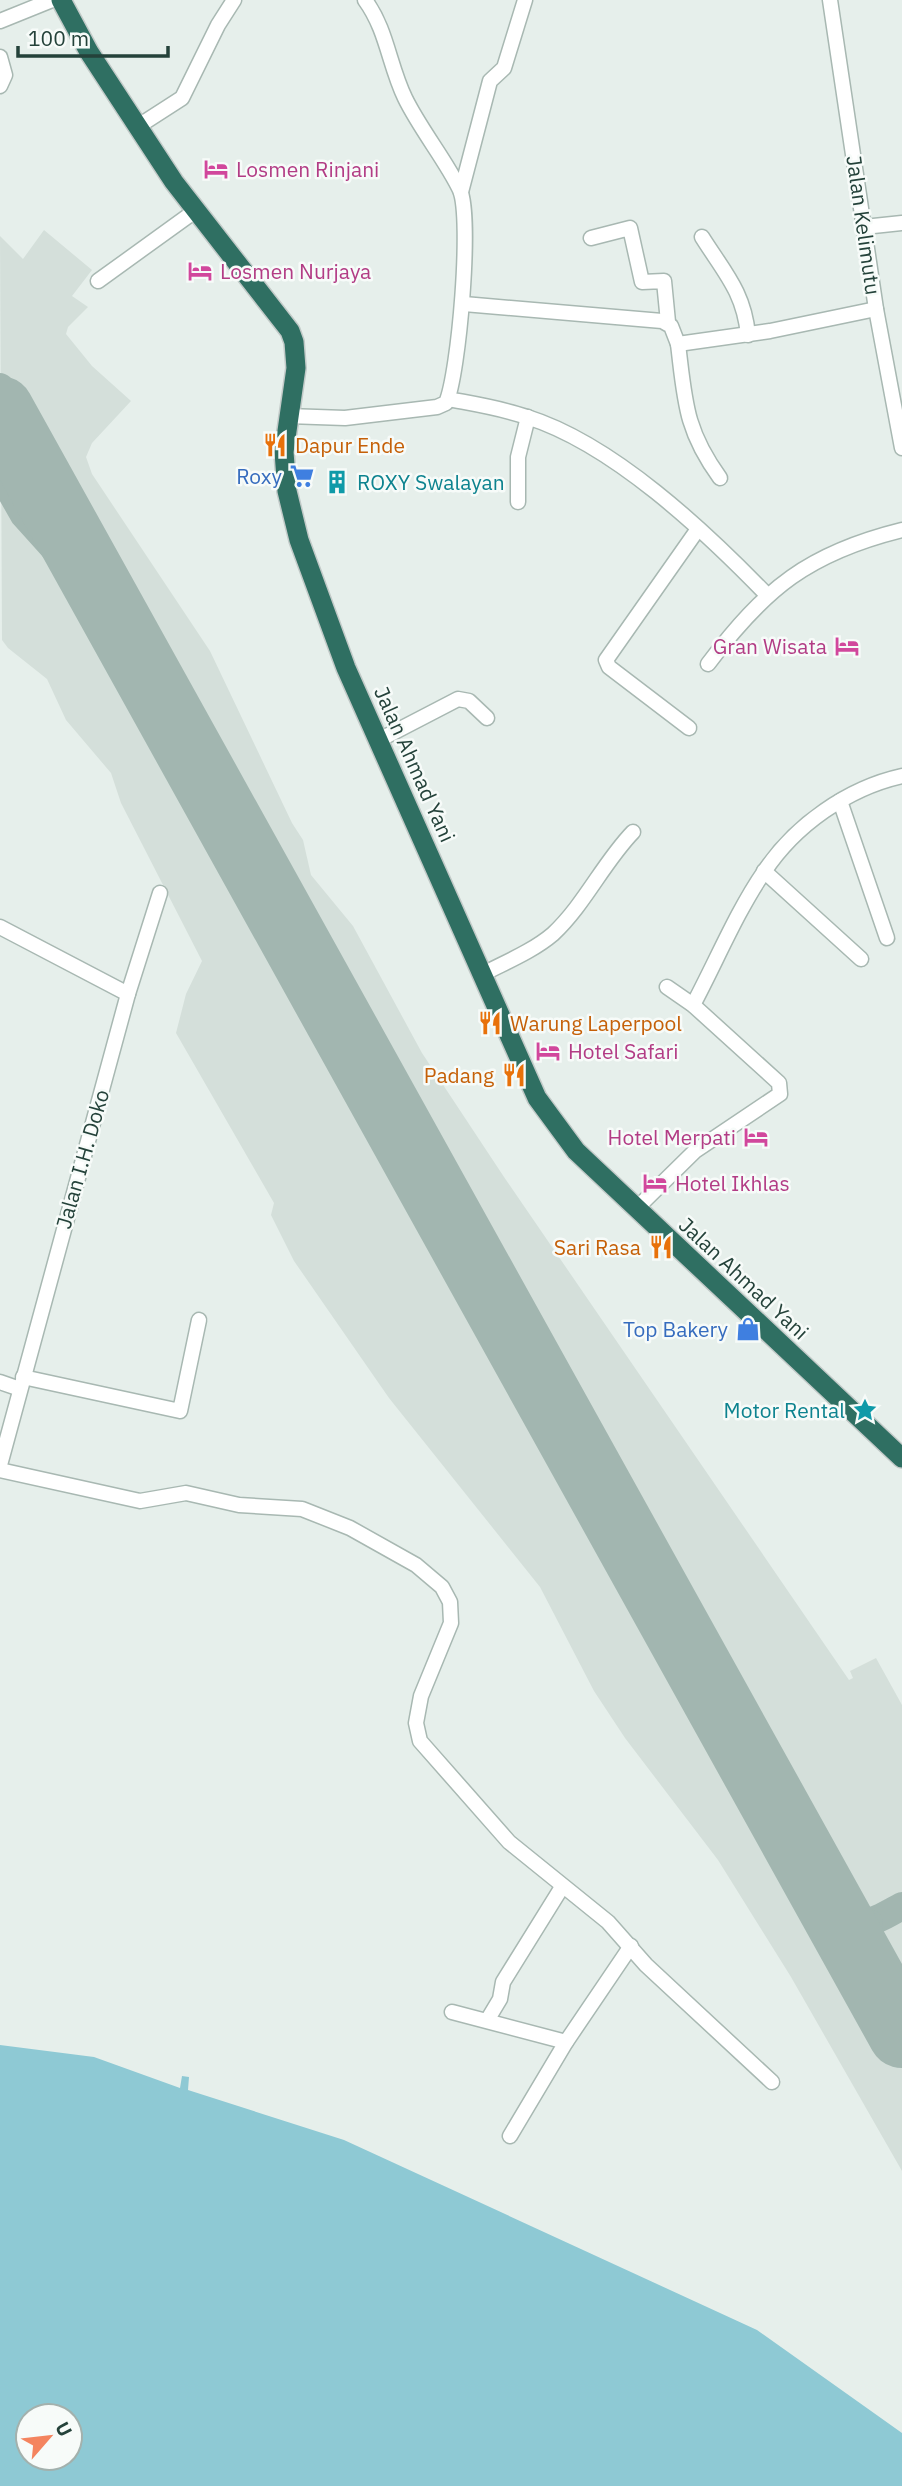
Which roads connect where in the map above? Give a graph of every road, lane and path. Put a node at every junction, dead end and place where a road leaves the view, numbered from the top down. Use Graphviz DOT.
graph roads {
  1 [pos="52,0"];
  2 [pos="61,0"];
  3 [pos="234,0"];
  4 [pos="365,0"];
  5 [pos="525,0"];
  6 [pos="830,0"];
  7 [pos="0,21"];
  8 [pos="0,57"];
  9 [pos="0,86"];
  10 [pos="137,127"];
  11 [pos="461,192"];
  12 [pos="195,211"];
  13 [pos="902,223"];
  14 [pos="864,227"];
  15 [pos="702,237"];
  16 [pos="591,238"];
  17 [pos="98,281"];
  18 [pos="464,303"];
  19 [pos="876,309"];
  20 [pos="668,323"];
  21 [pos="748,335"];
  22 [pos="678,344"];
  23 [pos="448,399"];
  24 [pos="288,416"];
  25 [pos="528,417"];
  26 [pos="900,427"];
  27 [pos="902,449"];
  28 [pos="720,478"];
  29 [pos="518,502"];
  30 [pos="698,529"];
  31 [pos="902,530"];
  32 [pos="767,595"];
  33 [pos="708,664"];
  34 [pos="487,718"];
  35 [pos="689,728"];
  36 [pos="379,740"];
  37 [pos="902,776"];
  38 [pos="840,801"];
  39 [pos="633,832"];
  40 [pos="764,871"];
  41 [pos="160,893"];
  42 [pos="0,927"];
  43 [pos="887,938"];
  44 [pos="861,959"];
  45 [pos="483,974"];
  46 [pos="667,987"];
  47 [pos="128,993"];
  48 [pos="693,1005"];
  49 [pos="637,1208"];
  50 [pos="199,1320"];
  51 [pos="0,1382"];
  52 [pos="21,1383"];
  53 [pos="902,1458"];
  54 [pos="0,1465"];
  55 [pos="0,1470"];
  56 [pos="562,1887"];
  57 [pos="631,1946"];
  58 [pos="452,2012"];
  59 [pos="488,2019"];
  60 [pos="566,2042"];
  61 [pos="772,2082"];
  62 [pos="510,2136"];
  1 -- 7 [label="street"];
  2 -- 10 [label="highway, Jalan Ahmad Yani"];
  3 -- 10 [label="street"];
  4 -- 11 [label="street"];
  5 -- 11 [label="street"];
  6 -- 14 [label="street, Jalan Kelimutu"];
  8 -- 9 [label="street"];
  10 -- 12 [label="highway, Jalan Ahmad Yani"];
  11 -- 18 [label="street"];
  12 -- 17 [label="street"];
  12 -- 24 [label="highway, Jalan Ahmad Yani"];
  13 -- 14 [label="street"];
  14 -- 19 [label="street, Jalan Kelimutu"];
  15 -- 21 [label="street"];
  16 -- 20 [label="street"];
  18 -- 20 [label="street"];
  18 -- 23 [label="street"];
  19 -- 21 [label="street"];
  19 -- 26 [label="street, Jalan Kelimutu"];
  20 -- 22 [label="street"];
  21 -- 22 [label="street"];
  22 -- 28 [label="street"];
  23 -- 24 [label="street"];
  23 -- 25 [label="street"];
  24 -- 36 [label="highway, Jalan Ahmad Yani"];
  25 -- 29 [label="street"];
  25 -- 30 [label="street"];
  26 -- 27 [label="street, Jalan Kelimutu"];
  30 -- 32 [label="street"];
  30 -- 35 [label="street"];
  31 -- 32 [label="street"];
  32 -- 33 [label="street"];
  34 -- 36 [label="street"];
  36 -- 45 [label="highway, Jalan Ahmad Yani"];
  37 -- 38 [label="street"];
  38 -- 40 [label="street"];
  38 -- 43 [label="street"];
  39 -- 45 [label="street"];
  40 -- 44 [label="street"];
  40 -- 48 [label="street"];
  41 -- 47 [label="street, Jalan I.H. Doko"];
  42 -- 47 [label="street"];
  45 -- 49 [label="highway, Jalan Ahmad Yani"];
  46 -- 48 [label="street"];
  47 -- 52 [label="street, Jalan I.H. Doko"];
  48 -- 49 [label="street"];
  49 -- 53 [label="highway, Jalan Ahmad Yani"];
  50 -- 52 [label="street"];
  51 -- 52 [label="street"];
  52 -- 54 [label="street, Jalan I.H. Doko"];
  55 -- 56 [label="street"];
  56 -- 57 [label="street"];
  56 -- 59 [label="street"];
  57 -- 60 [label="street"];
  57 -- 61 [label="street"];
  58 -- 59 [label="street"];
  59 -- 60 [label="street"];
  60 -- 62 [label="street"];
}
